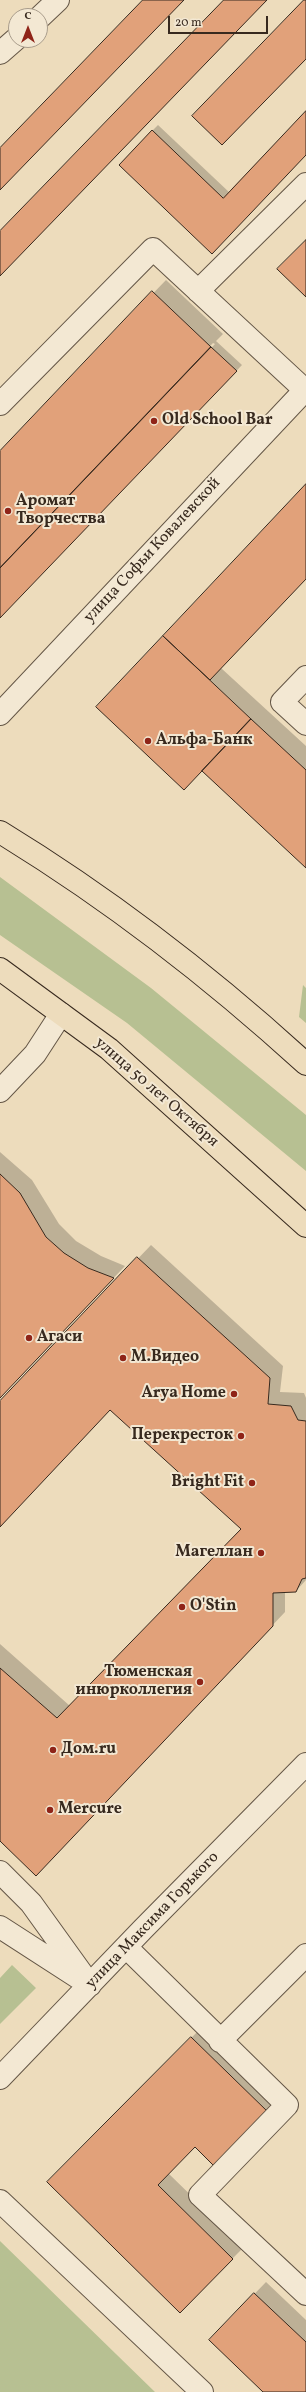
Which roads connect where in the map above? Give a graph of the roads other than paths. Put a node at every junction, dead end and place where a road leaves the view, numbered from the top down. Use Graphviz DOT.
graph roads {
  1 [pos="58,0"];
  2 [pos="48,9"];
  3 [pos="8,46"];
  4 [pos="0,53"];
  5 [pos="306,184"];
  6 [pos="198,291"];
  7 [pos="305,390"];
  8 [pos="0,404"];
  9 [pos="306,677"];
  10 [pos="0,714"];
  11 [pos="306,724"];
  12 [pos="0,832"];
  13 [pos="0,969"];
  14 [pos="61,1014"];
  15 [pos="306,1064"];
  16 [pos="0,1091"];
  17 [pos="306,1226"];
  18 [pos="306,1764"];
  19 [pos="0,1872"];
  20 [pos="0,1927"];
  21 [pos="126,1947"];
  22 [pos="306,1955"];
  23 [pos="90,1986"];
  24 [pos="220,2041"];
  25 [pos="0,2078"];
  26 [pos="0,2201"];
  27 [pos="306,2294"];
  28 [pos="202,2392"];
  1 -- 2 [label="street"];
  3 -- 4 [label="street"];
  5 -- 6 [label="street"];
  6 -- 7 [label="street"];
  6 -- 8 [label="street"];
  7 -- 10 [label="street, улица Софьи Ковалевской"];
  9 -- 11 [label="street"];
  12 -- 15 [label="main road"];
  13 -- 14 [label="main road, улица 50 лет Октября"];
  14 -- 16 [label="street"];
  14 -- 17 [label="main road, улица 50 лет Октября"];
  18 -- 21 [label="street, улица Максима Горького"];
  19 -- 23 [label="street"];
  20 -- 23 [label="street"];
  21 -- 23 [label="street, улица Максима Горького"];
  21 -- 24 [label="street"];
  22 -- 24 [label="street"];
  23 -- 25 [label="street, улица Максима Горького"];
  24 -- 27 [label="street"];
  26 -- 28 [label="street"];
}
